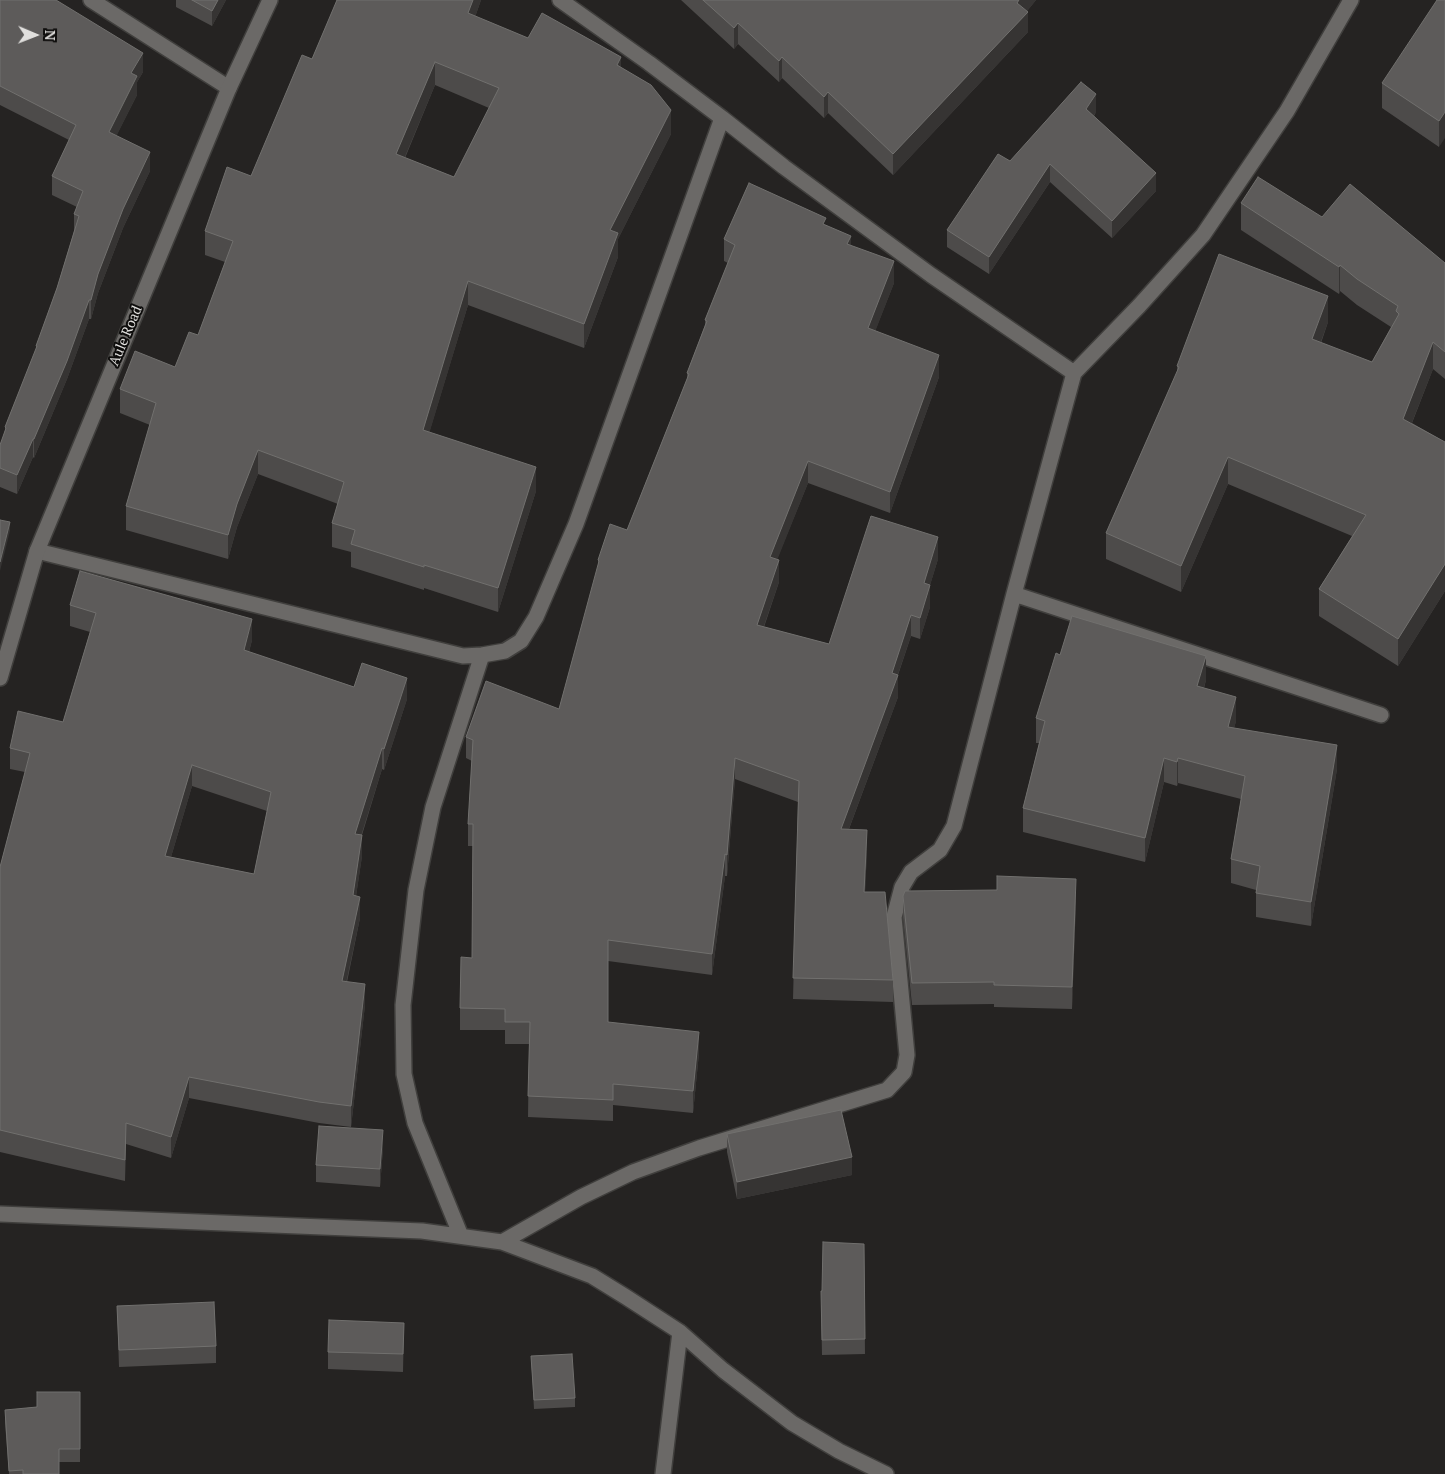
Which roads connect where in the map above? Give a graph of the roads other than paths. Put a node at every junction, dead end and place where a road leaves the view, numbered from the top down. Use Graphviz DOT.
graph roads {
  1 [pos="90,0"];
  2 [pos="270,0"];
  3 [pos="560,0"];
  4 [pos="1351,0"];
  5 [pos="229,88"];
  6 [pos="722,118"];
  7 [pos="1074,373"];
  8 [pos="37,551"];
  9 [pos="1014,594"];
  10 [pos="482,655"];
  11 [pos="0,678"];
  12 [pos="1381,715"];
  13 [pos="0,1214"];
  14 [pos="461,1236"];
  15 [pos="502,1242"];
  16 [pos="680,1332"];
  17 [pos="663,1474"];
  18 [pos="886,1474"];
  1 -- 5 [label="street"];
  2 -- 5 [label="street, Aule Road"];
  3 -- 6 [label="street"];
  4 -- 7 [label="street"];
  5 -- 8 [label="street, Aule Road"];
  6 -- 7 [label="street"];
  6 -- 10 [label="street"];
  7 -- 9 [label="street"];
  8 -- 10 [label="street"];
  8 -- 11 [label="street, Aule Road"];
  9 -- 12 [label="street"];
  9 -- 15 [label="street"];
  10 -- 14 [label="street"];
  13 -- 14 [label="street"];
  14 -- 15 [label="street"];
  15 -- 16 [label="street"];
  16 -- 17 [label="street"];
  16 -- 18 [label="street"];
}
